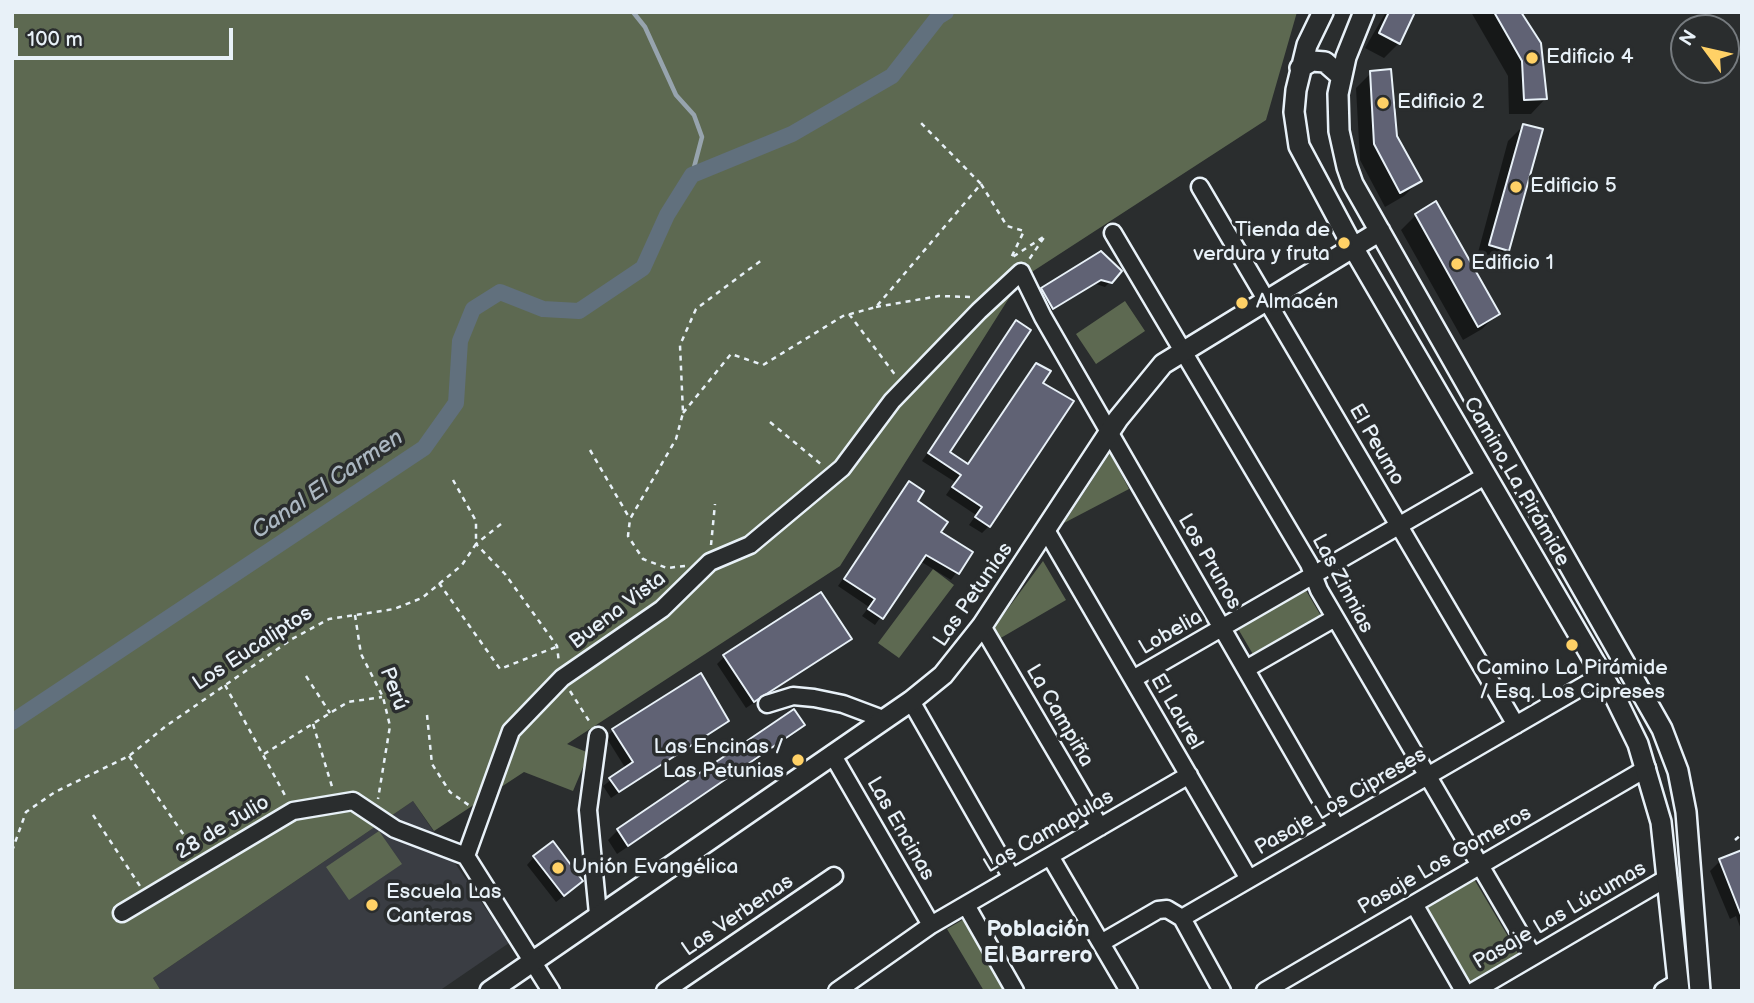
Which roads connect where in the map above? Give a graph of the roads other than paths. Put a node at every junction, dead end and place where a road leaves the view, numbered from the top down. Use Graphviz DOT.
graph roads {
  1 [pos="1323,12"];
  2 [pos="1364,12"];
  3 [pos="1300,68"];
  4 [pos="1341,76"];
  5 [pos="1200,187"];
  6 [pos="1380,231"];
  7 [pos="1113,233"];
  8 [pos="1354,248"];
  9 [pos="1266,300"];
  10 [pos="1043,317"];
  11 [pos="1182,350"];
  12 [pos="1111,434"];
  13 [pos="1485,476"];
  14 [pos="1399,526"];
  15 [pos="1046,530"];
  16 [pos="1313,575"];
  17 [pos="1335,618"];
  18 [pos="982,626"];
  19 [pos="1222,628"];
  20 [pos="1246,669"];
  21 [pos="1602,675"];
  22 [pos="1133,679"];
  23 [pos="911,701"];
  24 [pos="767,704"];
  25 [pos="883,719"];
  26 [pos="1516,725"];
  27 [pos="598,736"];
  28 [pos="832,754"];
  29 [pos="1647,768"];
  30 [pos="1189,775"];
  31 [pos="1428,776"];
  32 [pos="1100,827"];
  33 [pos="1337,828"];
  34 [pos="466,856"];
  35 [pos="1050,856"];
  36 [pos="1480,865"];
  37 [pos="834,876"];
  38 [pos="1012,878"];
  39 [pos="1667,878"];
  40 [pos="1249,879"];
  41 [pos="1414,904"];
  42 [pos="966,905"];
  43 [pos="122,913"];
  44 [pos="598,914"];
  45 [pos="1181,918"];
  46 [pos="931,925"];
  47 [pos="1101,943"];
  48 [pos="1533,956"];
  49 [pos="531,962"];
  50 [pos="1673,988"];
  51 [pos="490,991"];
  52 [pos="551,991"];
  53 [pos="665,991"];
  54 [pos="837,991"];
  55 [pos="1015,991"];
  56 [pos="1129,991"];
  57 [pos="1222,991"];
  58 [pos="1265,991"];
  59 [pos="1464,991"];
  60 [pos="1474,991"];
  61 [pos="1700,991"];
  1 -- 3 [label="street, Camino La Pirámide"];
  2 -- 4 [label="street, Camino La Pirámide"];
  3 -- 4 [label="street"];
  3 -- 8 [label="street, Camino La Pirámide"];
  4 -- 6 [label="street, Camino La Pirámide"];
  5 -- 9 [label="street, El Peumo"];
  6 -- 8 [label="street, Las Petunias"];
  6 -- 61 [label="street, Camino La Pirámide"];
  7 -- 11 [label="street, Las Zinnias"];
  8 -- 9 [label="street, Las Petunias"];
  8 -- 13 [label="street, Camino La Pirámide"];
  9 -- 11 [label="street, Las Petunias"];
  9 -- 14 [label="street, El Peumo"];
  10 -- 12 [label="street, Los Prunos"];
  10 -- 34 [label="street, Buena Vista"];
  11 -- 12 [label="street, Las Petunias"];
  11 -- 16 [label="street, Las Zinnias"];
  12 -- 15 [label="street, Las Petunias"];
  12 -- 19 [label="street, Los Prunos"];
  13 -- 14 [label="street, Lobelia"];
  13 -- 21 [label="street, Camino La Pirámide"];
  14 -- 16 [label="street, Lobelia"];
  14 -- 26 [label="street, El Peumo"];
  15 -- 18 [label="street, Las Petunias"];
  15 -- 22 [label="street, El Laurel"];
  16 -- 17 [label="street, Las Zinnias"];
  16 -- 19 [label="street, Lobelia"];
  17 -- 20 [label="street"];
  17 -- 31 [label="street, Las Zinnias"];
  18 -- 23 [label="street, Las Petunias"];
  18 -- 32 [label="street, La Campiña"];
  19 -- 20 [label="street, Los Prunos"];
  19 -- 22 [label="street, Lobelia"];
  20 -- 33 [label="street, Los Prunos"];
  21 -- 26 [label="street, Pasaje Los Cipreses"];
  21 -- 29 [label="street, Camino La Pirámide"];
  22 -- 30 [label="street, El Laurel"];
  23 -- 25 [label="street, Las Petunias"];
  23 -- 38 [label="street"];
  24 -- 25 [label="street"];
  25 -- 28 [label="street, Las Petunias"];
  26 -- 31 [label="street, Pasaje Los Cipreses"];
  27 -- 44 [label="street"];
  28 -- 44 [label="street, Las Petunias"];
  28 -- 46 [label="street, Las Encinas"];
  29 -- 36 [label="street, Pasaje Los Gomeros"];
  29 -- 39 [label="street, Camino La Pirámide"];
  30 -- 32 [label="street, Las Camapulas"];
  30 -- 40 [label="street, El Laurel"];
  31 -- 33 [label="street, Pasaje Los Cipreses"];
  31 -- 36 [label="street, Las Zinnias"];
  32 -- 35 [label="street, Las Camapulas"];
  33 -- 40 [label="street, Pasaje Los Cipreses"];
  34 -- 43 [label="street, 28 de Julio"];
  34 -- 49 [label="street"];
  35 -- 38 [label="street, Las Camapulas"];
  35 -- 47 [label="street"];
  36 -- 41 [label="street, Pasaje Los Gomeros"];
  36 -- 48 [label="street, Las Zinnias"];
  37 -- 53 [label="street, Las Verbenas"];
  38 -- 42 [label="street, Las Camapulas"];
  39 -- 48 [label="street, Pasaje Las Lúcumas"];
  39 -- 50 [label="street, Camino La Pirámide"];
  40 -- 45 [label="street, Pasaje Los Cipreses"];
  41 -- 58 [label="street, Pasaje Los Gomeros"];
  41 -- 59 [label="street"];
  42 -- 46 [label="street, Las Camapulas"];
  42 -- 55 [label="street"];
  44 -- 49 [label="street, Las Petunias"];
  45 -- 47 [label="street"];
  45 -- 57 [label="street"];
  46 -- 54 [label="street, Las Camapulas"];
  47 -- 56 [label="street"];
  48 -- 60 [label="street, Pasaje Las Lúcumas"];
  49 -- 51 [label="street, Las Petunias"];
  49 -- 52 [label="street"];
}
